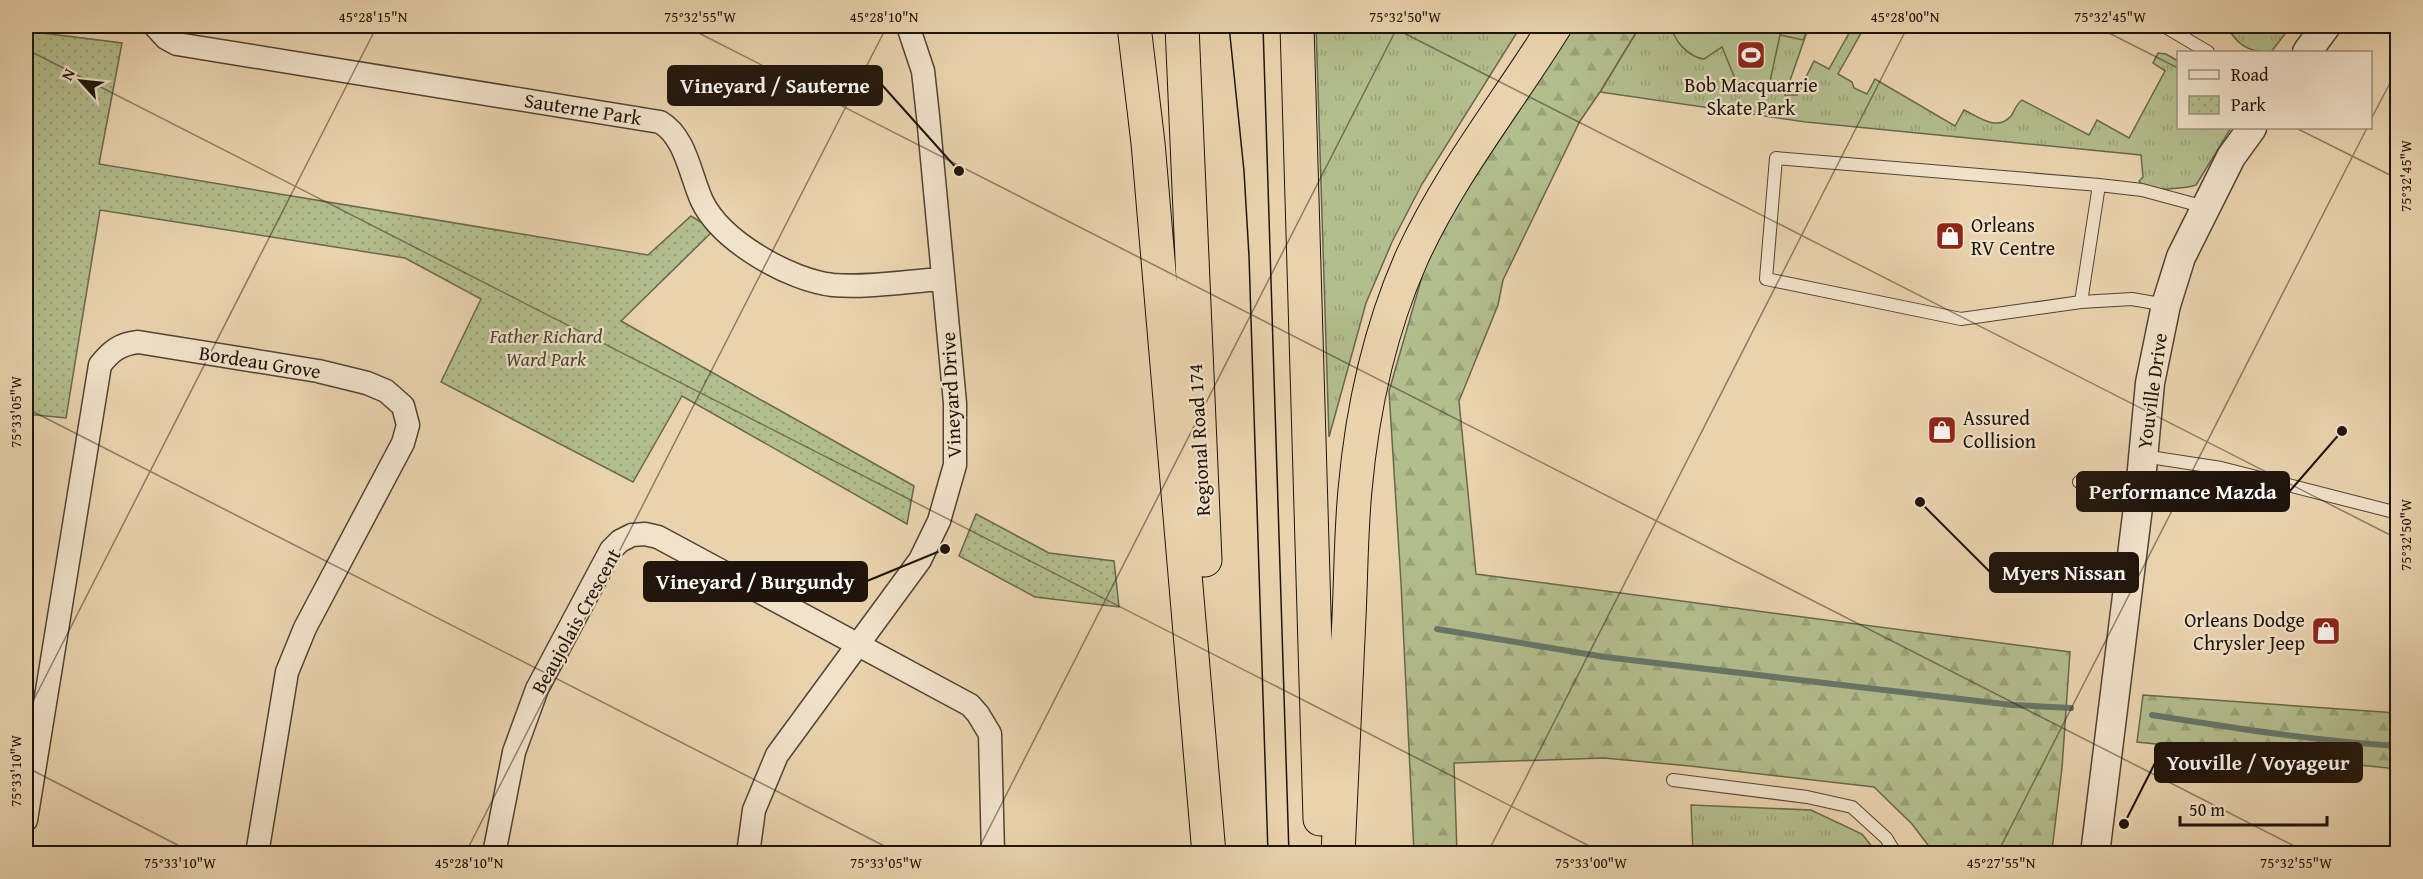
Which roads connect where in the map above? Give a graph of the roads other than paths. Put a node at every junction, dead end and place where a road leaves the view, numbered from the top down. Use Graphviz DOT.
graph roads {
  1 [pos="155,26"];
  2 [pos="908,26"];
  3 [pos="1134,26"];
  4 [pos="1182,26"];
  5 [pos="1297,26"];
  6 [pos="1556,26"];
  7 [pos="2164,26"];
  8 [pos="2326,26"];
  9 [pos="2206,51"];
  10 [pos="2308,51"];
  11 [pos="2251,129"];
  12 [pos="2099,185"];
  13 [pos="2205,207"];
  14 [pos="943,279"];
  15 [pos="2081,302"];
  16 [pos="2166,305"];
  17 [pos="2143,456"];
  18 [pos="2079,482"];
  19 [pos="2140,491"];
  20 [pos="2397,513"];
  21 [pos="2077,569"];
  22 [pos="2130,575"];
  23 [pos="857,645"];
  24 [pos="1673,780"];
  25 [pos="26,820"];
  26 [pos="257,854"];
  27 [pos="494,854"];
  28 [pos="748,854"];
  29 [pos="993,854"];
  30 [pos="1209,854"];
  31 [pos="1221,854"];
  32 [pos="1321,854"];
  33 [pos="1338,854"];
  34 [pos="1896,854"];
  35 [pos="2095,854"];
  1 -- 14 [label="street, Sauterne Park"];
  2 -- 14 [label="street, Vineyard Drive"];
  3 -- 30 [label="highway"];
  4 -- 31 [label="highway, Regional Road 174"];
  5 -- 32 [label="highway"];
  6 -- 33 [label="highway"];
  7 -- 9 [label="lane"];
  8 -- 10 [label="street"];
  11 -- 13 [label="street, Youville Drive"];
  12 -- 13 [label="lane"];
  12 -- 15 [label="lane"];
  12 -- 15 [label="lane"];
  13 -- 16 [label="street, Youville Drive"];
  14 -- 23 [label="street, Vineyard Drive"];
  15 -- 16 [label="lane"];
  16 -- 17 [label="street, Youville Drive"];
  17 -- 19 [label="street, Youville Drive"];
  17 -- 20 [label="lane"];
  18 -- 19 [label="lane"];
  19 -- 22 [label="street, Youville Drive"];
  21 -- 22 [label="lane"];
  22 -- 35 [label="street, Youville Drive"];
  23 -- 27 [label="street, Beaujolais Crescent"];
  23 -- 28 [label="street, Vineyard Drive"];
  23 -- 29 [label="street, Beaujolais Crescent"];
  24 -- 34 [label="lane"];
  25 -- 26 [label="street, Bordeau Grove"];
}
